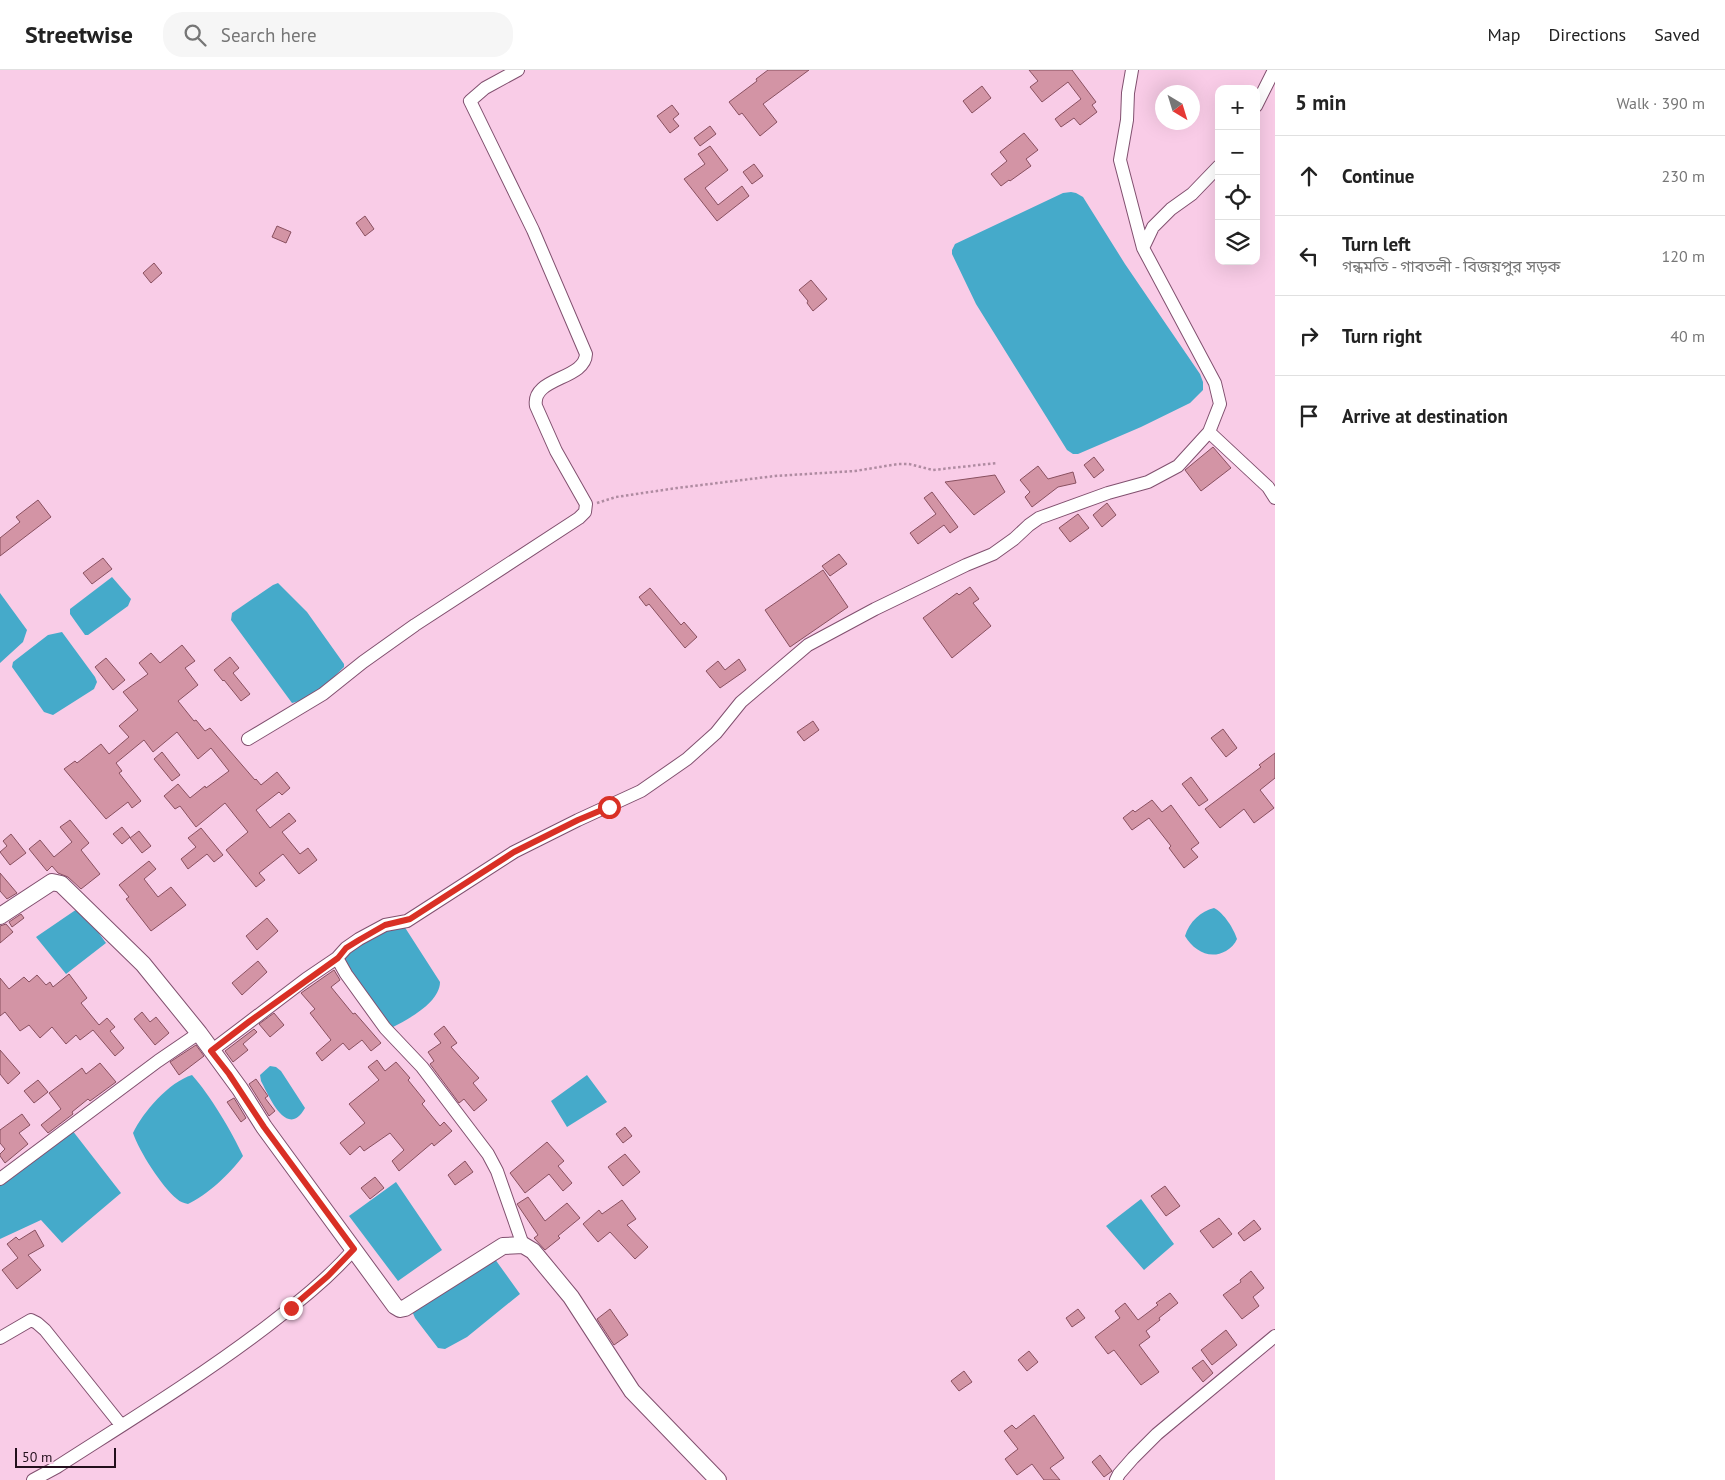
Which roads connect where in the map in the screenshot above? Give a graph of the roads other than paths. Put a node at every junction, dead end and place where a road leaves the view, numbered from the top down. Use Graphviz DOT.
graph roads {
  1 [pos="518,70"];
  2 [pos="1132,70"];
  3 [pos="1274,70"];
  4 [pos="1260,98"];
  5 [pos="1215,170"];
  6 [pos="1143,248"];
  7 [pos="1209,432"];
  8 [pos="1275,498"];
  9 [pos="248,739"];
  10 [pos="0,916"];
  11 [pos="338,958"];
  12 [pos="199,1033"];
  13 [pos="211,1051"];
  14 [pos="0,1179"];
  15 [pos="523,1245"];
  16 [pos="354,1249"];
  17 [pos="1275,1336"];
  18 [pos="0,1338"];
  19 [pos="121,1426"];
  20 [pos="33,1480"];
  21 [pos="718,1480"];
  22 [pos="1116,1480"];
  1 -- 9 [label="street"];
  2 -- 6 [label="street"];
  3 -- 4 [label="street"];
  5 -- 6 [label="street"];
  6 -- 7 [label="street"];
  7 -- 8 [label="street"];
  7 -- 11 [label="street"];
  10 -- 12 [label="main road"];
  11 -- 13 [label="street"];
  11 -- 15 [label="street"];
  12 -- 13 [label="main road"];
  12 -- 14 [label="street"];
  13 -- 16 [label="main road"];
  15 -- 16 [label="main road"];
  15 -- 21 [label="main road"];
  16 -- 19 [label="street"];
  17 -- 22 [label="street"];
  18 -- 19 [label="street"];
  19 -- 20 [label="street"];
}
